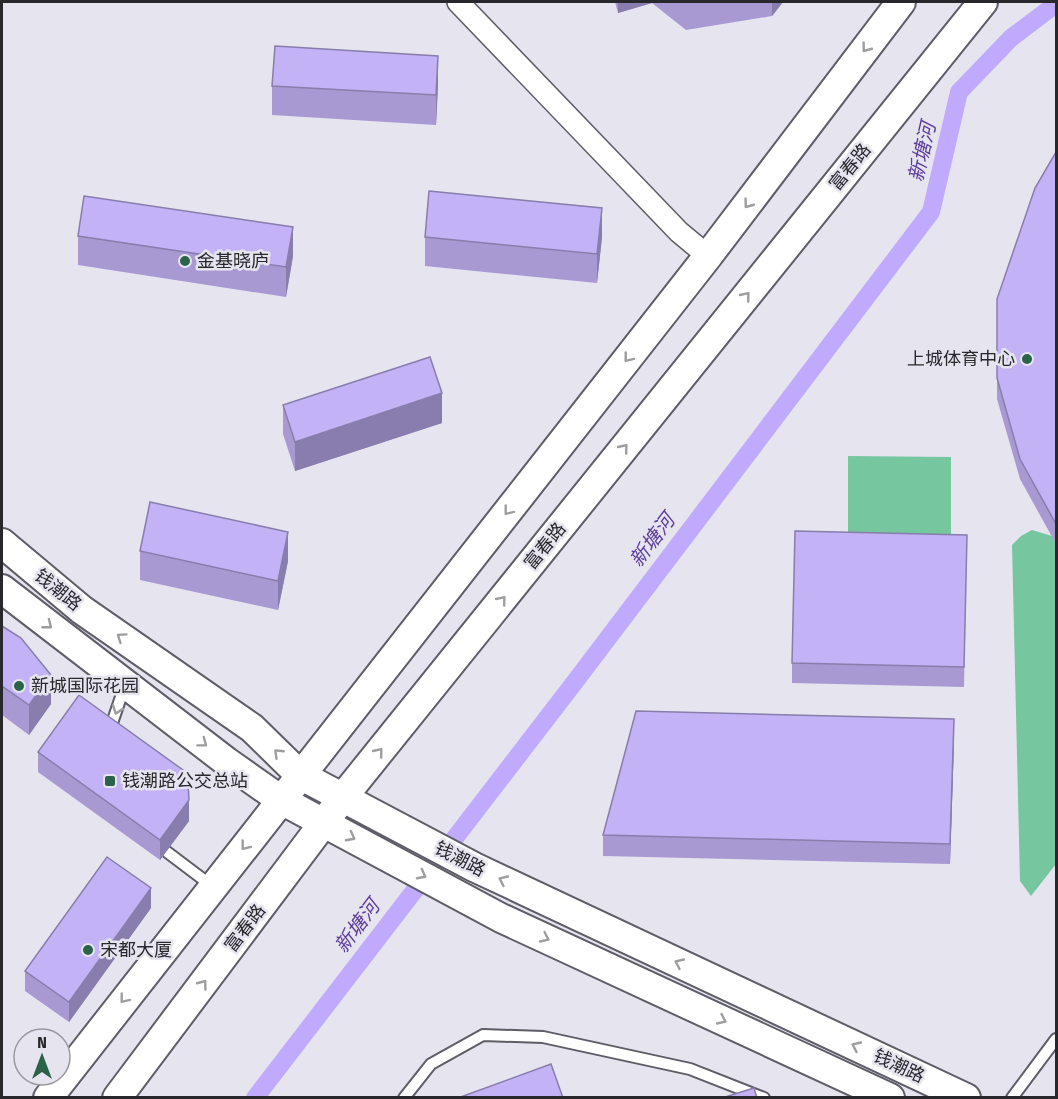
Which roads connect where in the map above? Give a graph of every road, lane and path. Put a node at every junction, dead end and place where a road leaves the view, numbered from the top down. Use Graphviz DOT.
graph roads {
  1 [pos="458,2"];
  2 [pos="901,2"];
  3 [pos="983,2"];
  4 [pos="708,256"];
  5 [pos="2,543"];
  6 [pos="2,589"];
  7 [pos="126,684"];
  8 [pos="108,736"];
  9 [pos="300,775"];
  10 [pos="343,797"];
  11 [pos="281,800"];
  12 [pos="324,823"];
  13 [pos="167,852"];
  14 [pos="213,886"];
  15 [pos="1056,1039"];
  16 [pos="48,1098"];
  17 [pos="117,1098"];
  18 [pos="404,1098"];
  19 [pos="764,1098"];
  20 [pos="890,1098"];
  21 [pos="966,1098"];
  22 [pos="1012,1098"];
  1 -- 4 [label="street"];
  2 -- 4 [label="main road, one-way"];
  10 -- 3 [label="main road, 富春路, one-way"];
  4 -- 9 [label="main road, one-way"];
  9 -- 5 [label="main road, 钱潮路, one-way"];
  6 -- 7 [label="main road, 钱潮路, one-way"];
  7 -- 8 [label="lane, one-way"];
  7 -- 11 [label="main road, 钱潮路, one-way"];
  9 -- 10 [label="main road, 钱潮路"];
  9 -- 11 [label="main road"];
  10 -- 12 [label="main road, 富春路"];
  21 -- 10 [label="main road, 钱潮路, one-way"];
  11 -- 12 [label="main road, 钱潮路"];
  11 -- 14 [label="main road, one-way"];
  17 -- 12 [label="main road, 富春路, one-way"];
  12 -- 20 [label="main road, 钱潮路, one-way"];
  13 -- 14 [label="lane"];
  14 -- 16 [label="main road, one-way"];
  15 -- 22 [label="lane"];
  18 -- 19 [label="lane"];
}
